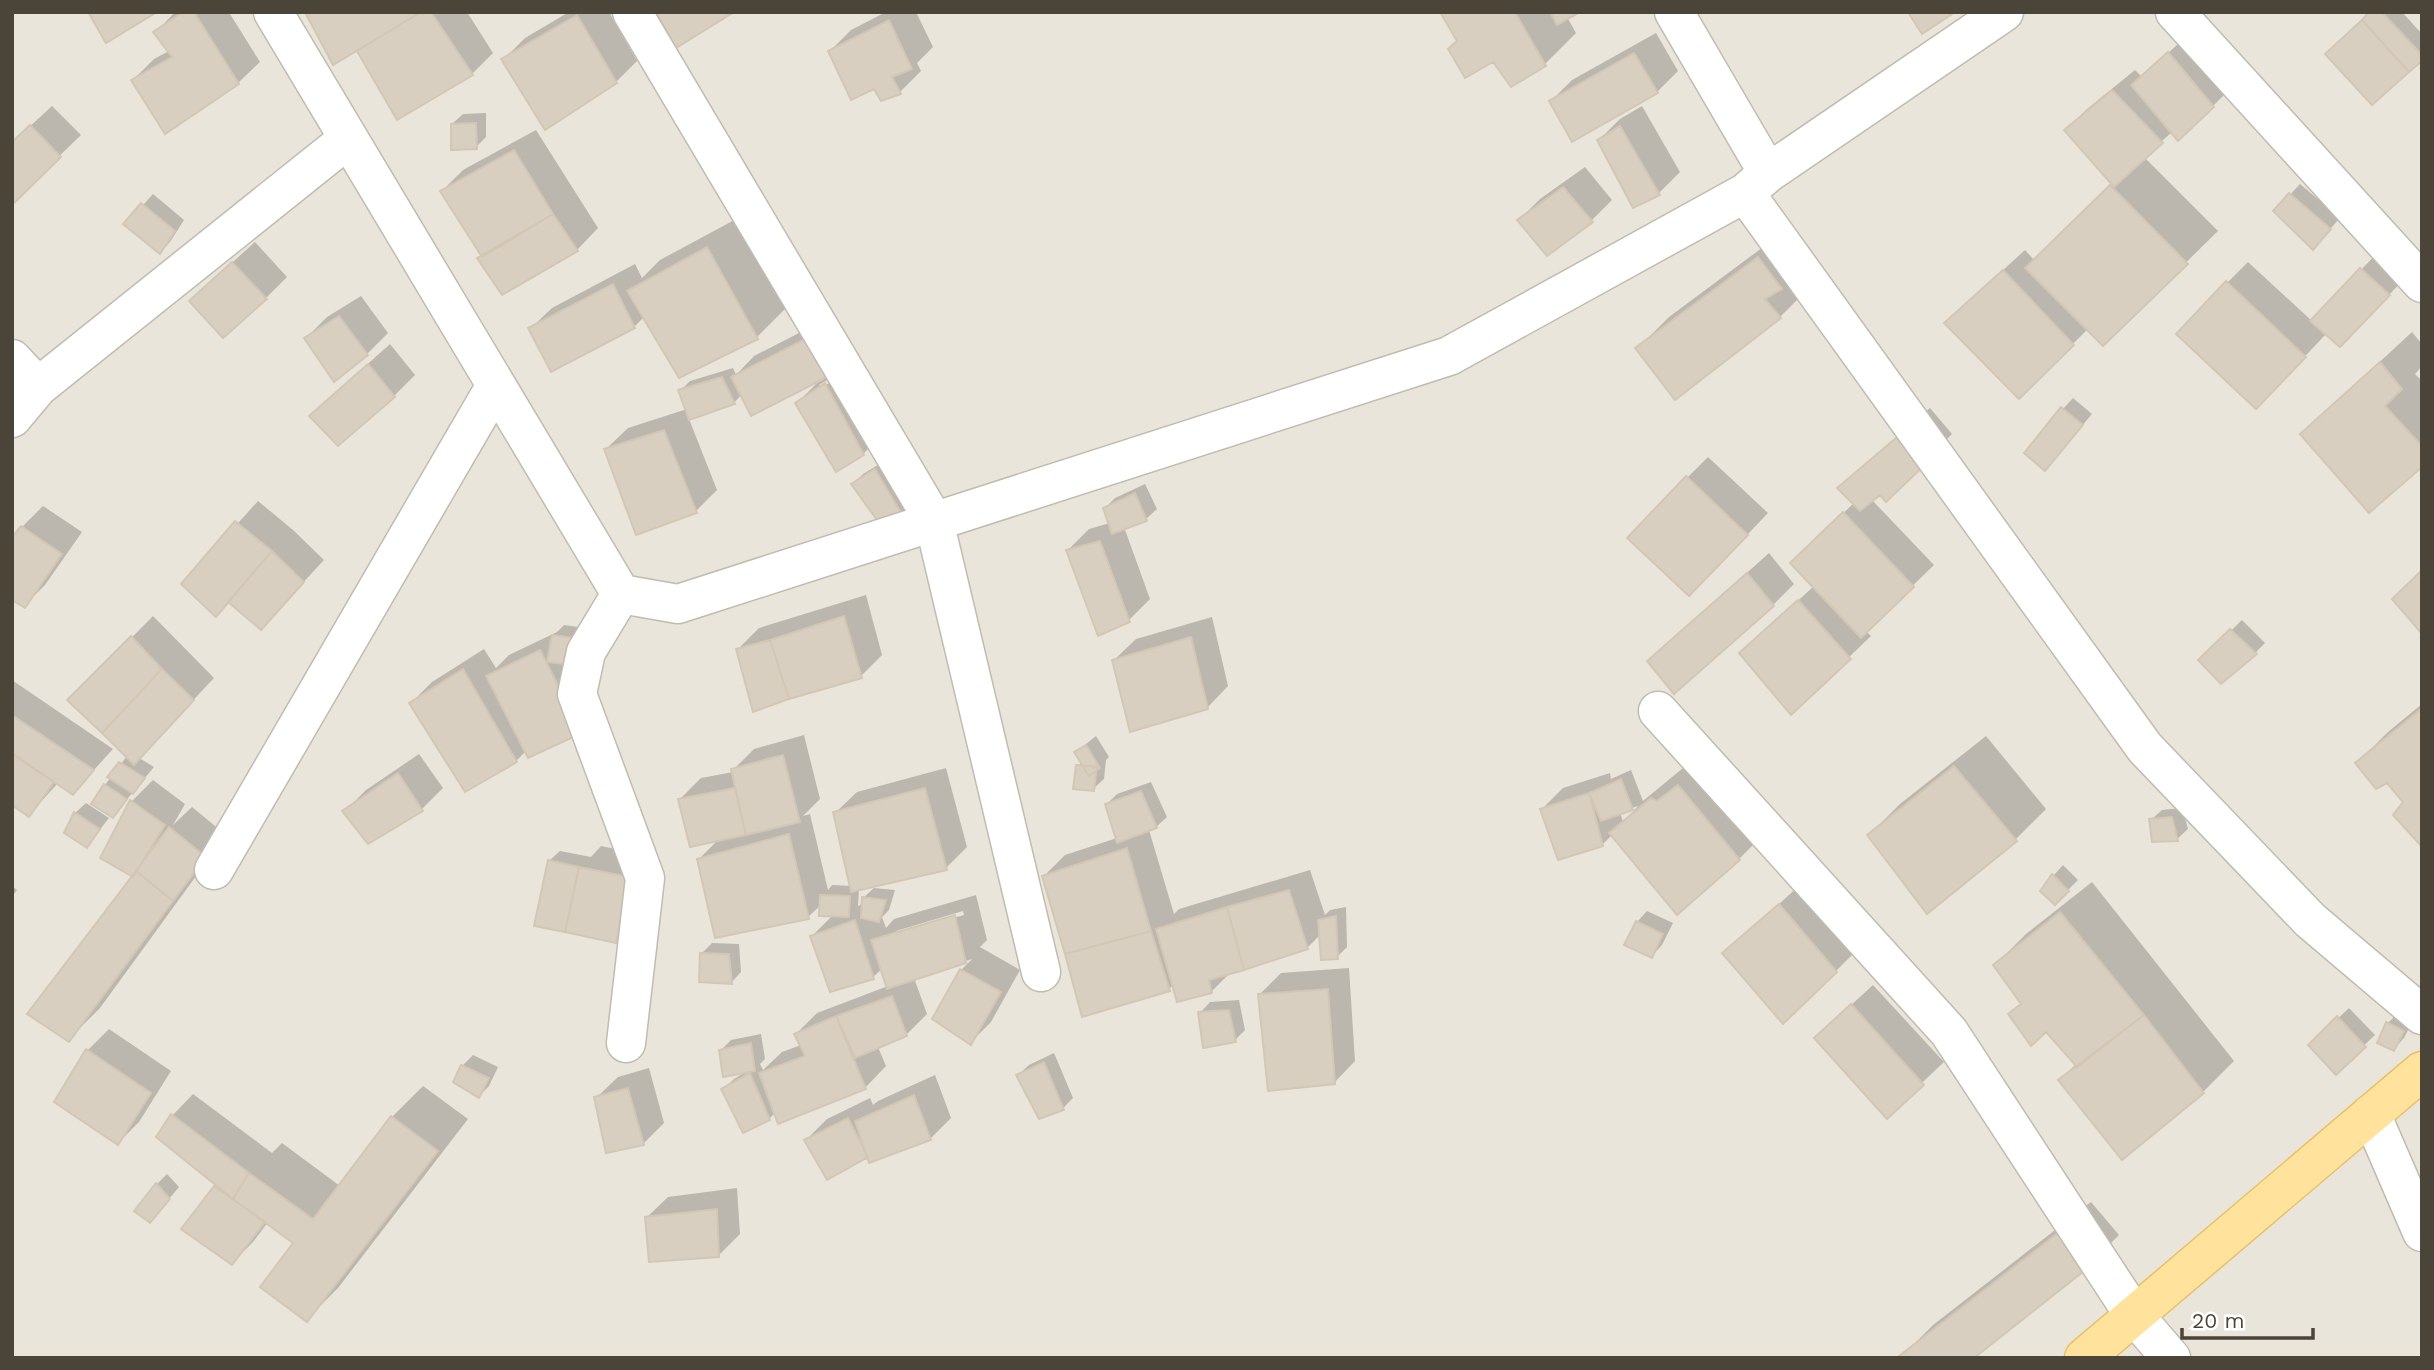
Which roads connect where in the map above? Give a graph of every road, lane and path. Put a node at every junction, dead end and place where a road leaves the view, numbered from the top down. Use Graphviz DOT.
graph roads {
  1 [pos="273,12"];
  2 [pos="632,12"];
  3 [pos="1674,12"];
  4 [pos="2004,12"];
  5 [pos="2175,12"];
  6 [pos="348,139"];
  7 [pos="1757,183"];
  8 [pos="2422,283"];
  9 [pos="12,359"];
  10 [pos="496,385"];
  11 [pos="38,387"];
  12 [pos="12,418"];
  13 [pos="934,521"];
  14 [pos="621,594"];
  15 [pos="1658,710"];
  16 [pos="214,870"];
  17 [pos="1041,972"];
  18 [pos="2422,1015"];
  19 [pos="626,1044"];
  20 [pos="2422,1071"];
  21 [pos="2371,1114"];
  22 [pos="2422,1232"];
  23 [pos="2134,1315"];
  24 [pos="2084,1358"];
  25 [pos="2171,1358"];
  1 -- 6 [label="street"];
  2 -- 13 [label="street"];
  3 -- 7 [label="street"];
  4 -- 7 [label="street"];
  5 -- 8 [label="street"];
  6 -- 10 [label="street"];
  6 -- 11 [label="street"];
  7 -- 13 [label="street"];
  7 -- 18 [label="street"];
  9 -- 11 [label="street"];
  10 -- 14 [label="street"];
  10 -- 16 [label="street"];
  11 -- 12 [label="street"];
  13 -- 14 [label="street"];
  13 -- 17 [label="street"];
  14 -- 19 [label="street"];
  15 -- 23 [label="street"];
  20 -- 21 [label="main road"];
  21 -- 22 [label="street"];
  21 -- 23 [label="main road"];
  23 -- 24 [label="main road"];
  23 -- 25 [label="street"];
}
